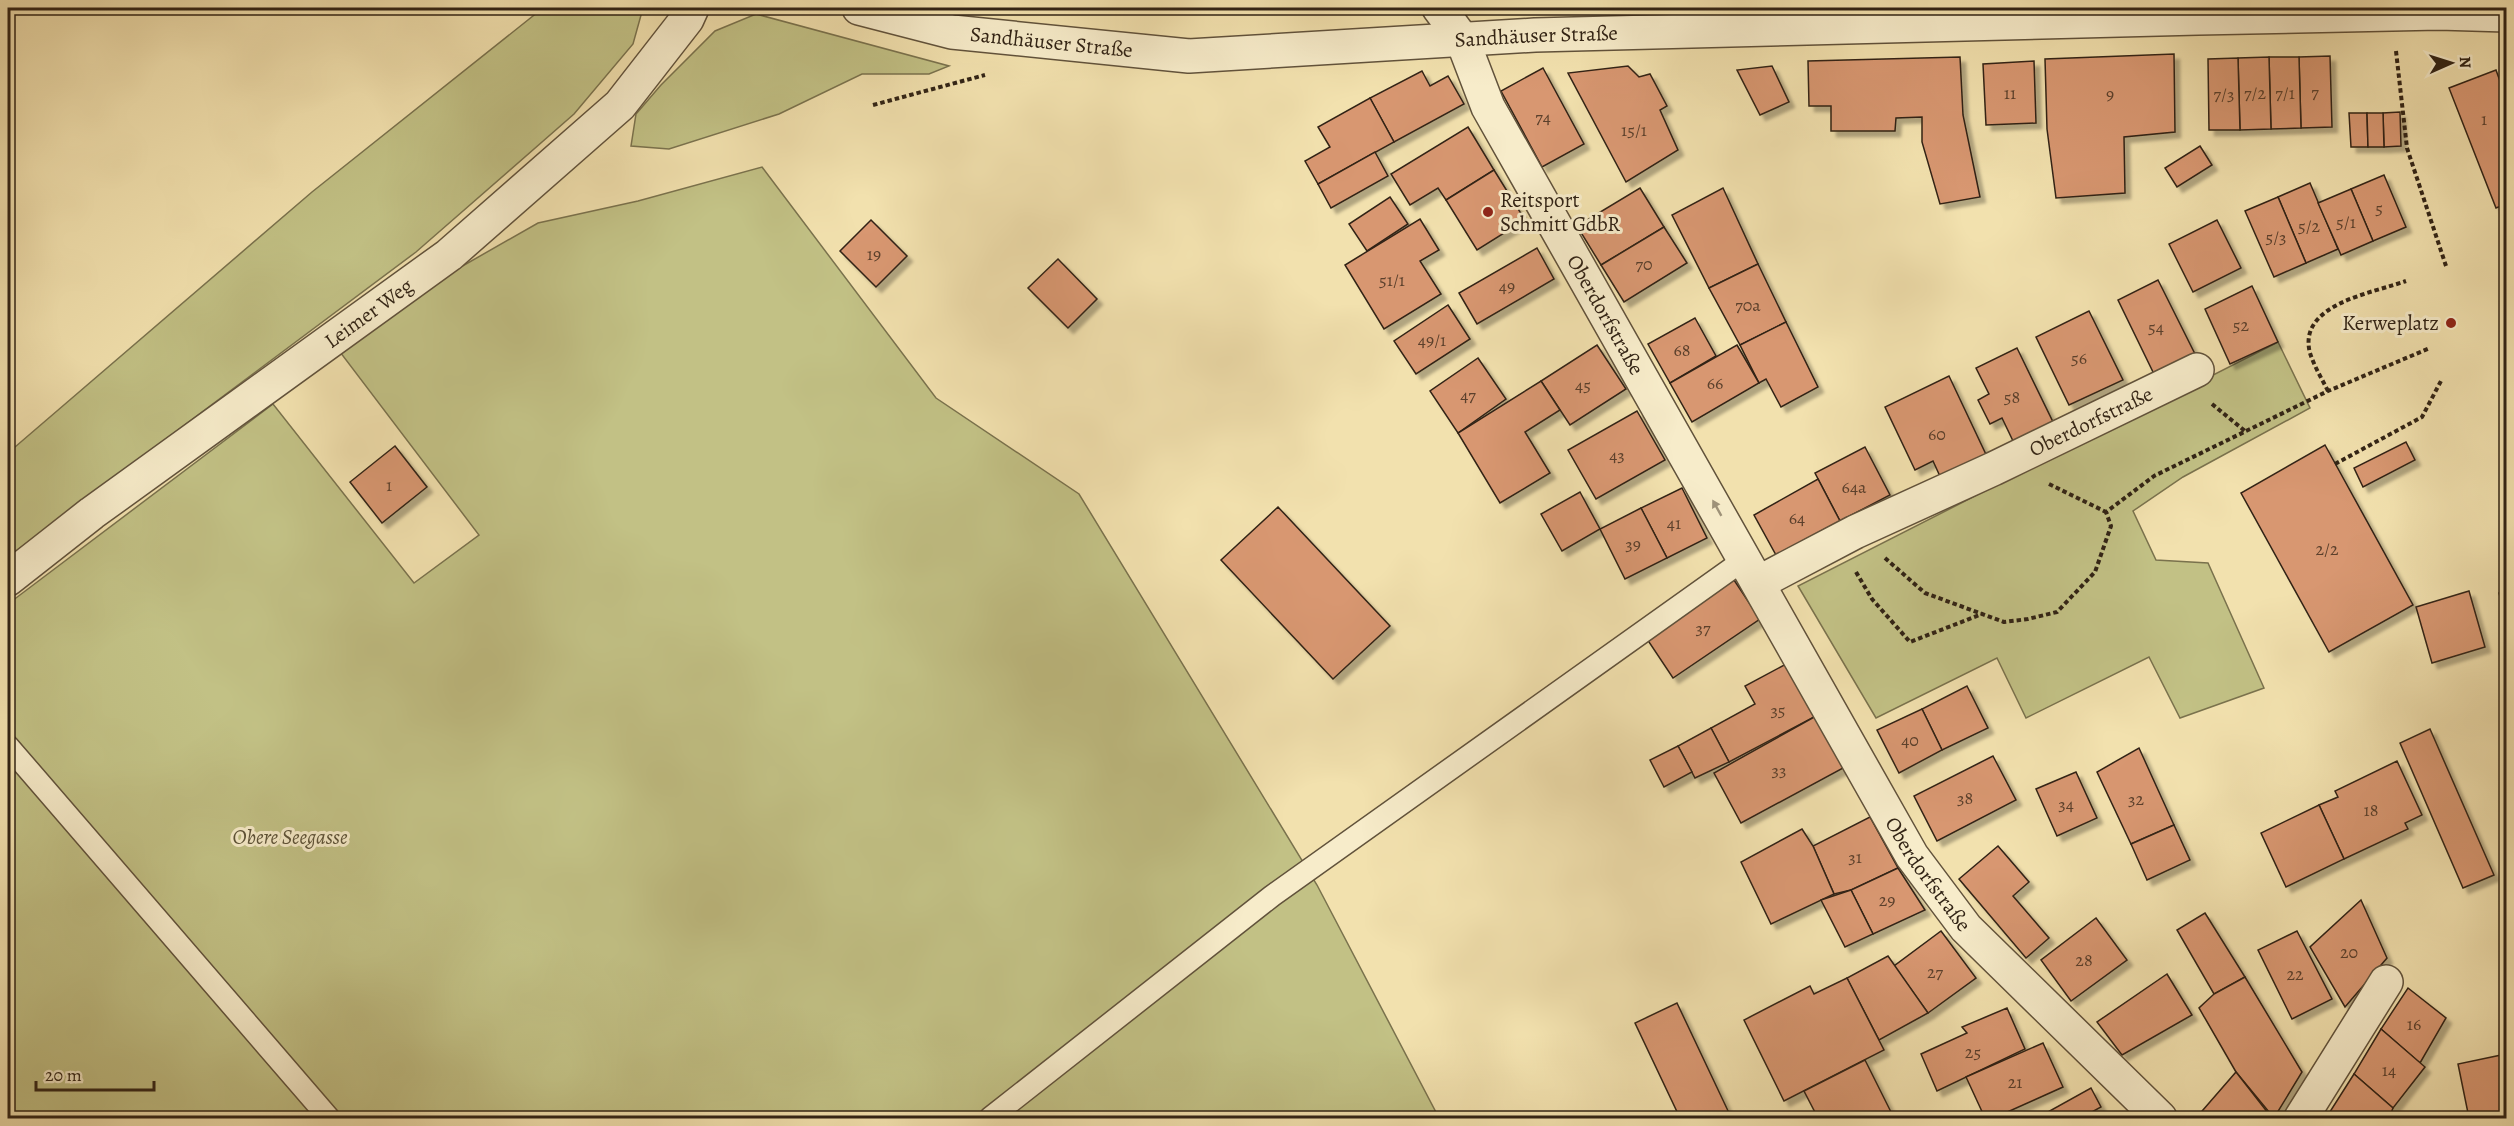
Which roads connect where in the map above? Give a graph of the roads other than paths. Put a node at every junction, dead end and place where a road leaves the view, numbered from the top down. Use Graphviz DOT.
graph roads {
  1 [pos="692,8"];
  2 [pos="859,8"];
  3 [pos="1439,8"];
  4 [pos="2139,14"];
  5 [pos="2506,15"];
  6 [pos="1462,39"];
  7 [pos="2197,370"];
  8 [pos="1752,571"];
  9 [pos="8,579"];
  10 [pos="8,746"];
  11 [pos="2386,982"];
  12 [pos="328,1119"];
  13 [pos="990,1119"];
  14 [pos="2160,1119"];
  15 [pos="2301,1119"];
  1 -- 9 [label="street, Leimer Weg"];
  2 -- 6 [label="street, Sandhäuser Straße"];
  3 -- 6 [label="street, Oberdorfstraße"];
  4 -- 5 [label="street, Sandhäuser Straße"];
  4 -- 6 [label="street, Sandhäuser Straße"];
  8 -- 6 [label="street, Oberdorfstraße, one-way"];
  7 -- 8 [label="street, Oberdorfstraße"];
  8 -- 13 [label="lane"];
  8 -- 14 [label="street, Oberdorfstraße"];
  10 -- 12 [label="lane"];
  11 -- 15 [label="street"];
}
